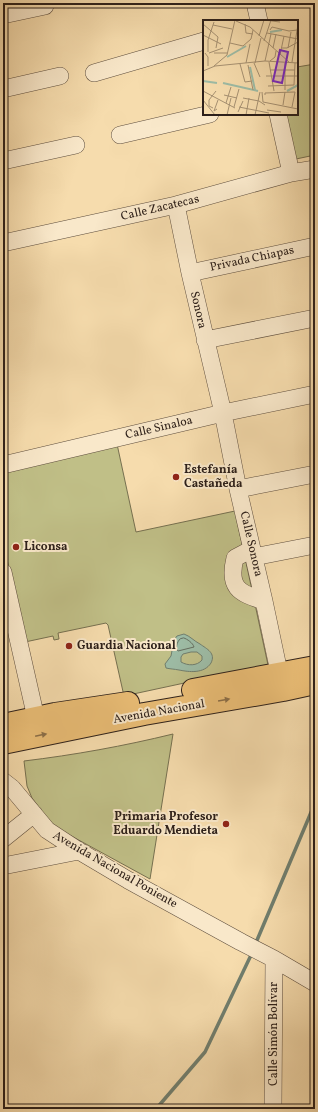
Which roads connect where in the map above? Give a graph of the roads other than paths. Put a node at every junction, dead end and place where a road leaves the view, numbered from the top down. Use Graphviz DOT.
graph roads {
  1 [pos="255,3"];
  2 [pos="45,6"];
  3 [pos="3,15"];
  4 [pos="259,20"];
  5 [pos="203,41"];
  6 [pos="94,72"];
  7 [pos="60,76"];
  8 [pos="3,89"];
  9 [pos="206,115"];
  10 [pos="278,115"];
  11 [pos="120,135"];
  12 [pos="76,145"];
  13 [pos="3,161"];
  14 [pos="315,169"];
  15 [pos="291,173"];
  16 [pos="176,205"];
  17 [pos="3,243"];
  18 [pos="315,246"];
  19 [pos="190,273"];
  20 [pos="315,318"];
  21 [pos="205,340"];
  22 [pos="315,394"];
  23 [pos="223,413"];
  24 [pos="3,465"];
  25 [pos="315,474"];
  26 [pos="238,488"];
  27 [pos="315,545"];
  28 [pos="253,553"];
  29 [pos="3,572"];
  30 [pos="264,602"];
  31 [pos="7,613"];
  32 [pos="315,667"];
  33 [pos="281,682"];
  34 [pos="315,683"];
  35 [pos="36,718"];
  36 [pos="3,725"];
  37 [pos="3,743"];
  38 [pos="3,781"];
  39 [pos="34,814"];
  40 [pos="3,839"];
  41 [pos="79,851"];
  42 [pos="3,866"];
  43 [pos="274,959"];
  44 [pos="315,983"];
  45 [pos="273,1109"];
  1 -- 4 [label="street"];
  2 -- 3 [label="street"];
  5 -- 6 [label="street"];
  7 -- 8 [label="street"];
  9 -- 11 [label="street"];
  10 -- 15 [label="street"];
  12 -- 13 [label="street"];
  14 -- 15 [label="street, Calle Zacatecas"];
  15 -- 16 [label="street, Calle Zacatecas"];
  16 -- 17 [label="street, Calle Zacatecas"];
  16 -- 19 [label="street, Sonora"];
  18 -- 19 [label="street, Privada Chiapas"];
  19 -- 21 [label="street, Sonora"];
  20 -- 21 [label="street"];
  21 -- 23 [label="street, Sonora"];
  22 -- 23 [label="street, Calle Sinaloa"];
  23 -- 24 [label="street, Calle Sinaloa"];
  23 -- 26 [label="street, Calle Sonora"];
  25 -- 26 [label="street"];
  26 -- 28 [label="street, Calle Sonora"];
  27 -- 28 [label="street"];
  28 -- 30 [label="street, Calle Sonora"];
  28 -- 30 [label="street"];
  29 -- 31 [label="street"];
  30 -- 33 [label="street, Calle Sonora"];
  31 -- 35 [label="street"];
  32 -- 33 [label="main road, Avenida Nacional"];
  33 -- 34 [label="main road, Avenida Nacional"];
  33 -- 35 [label="main road, Avenida Nacional"];
  37 -- 33 [label="main road, Avenida Nacional, one-way"];
  35 -- 36 [label="main road, Avenida Nacional"];
  38 -- 39 [label="street, Avenida Nacional Poniente"];
  39 -- 40 [label="street"];
  39 -- 41 [label="street, Avenida Nacional Poniente"];
  41 -- 42 [label="street"];
  41 -- 43 [label="street, Avenida Nacional Poniente"];
  43 -- 44 [label="street"];
  43 -- 45 [label="street, Calle Simón Bolívar"];
}
